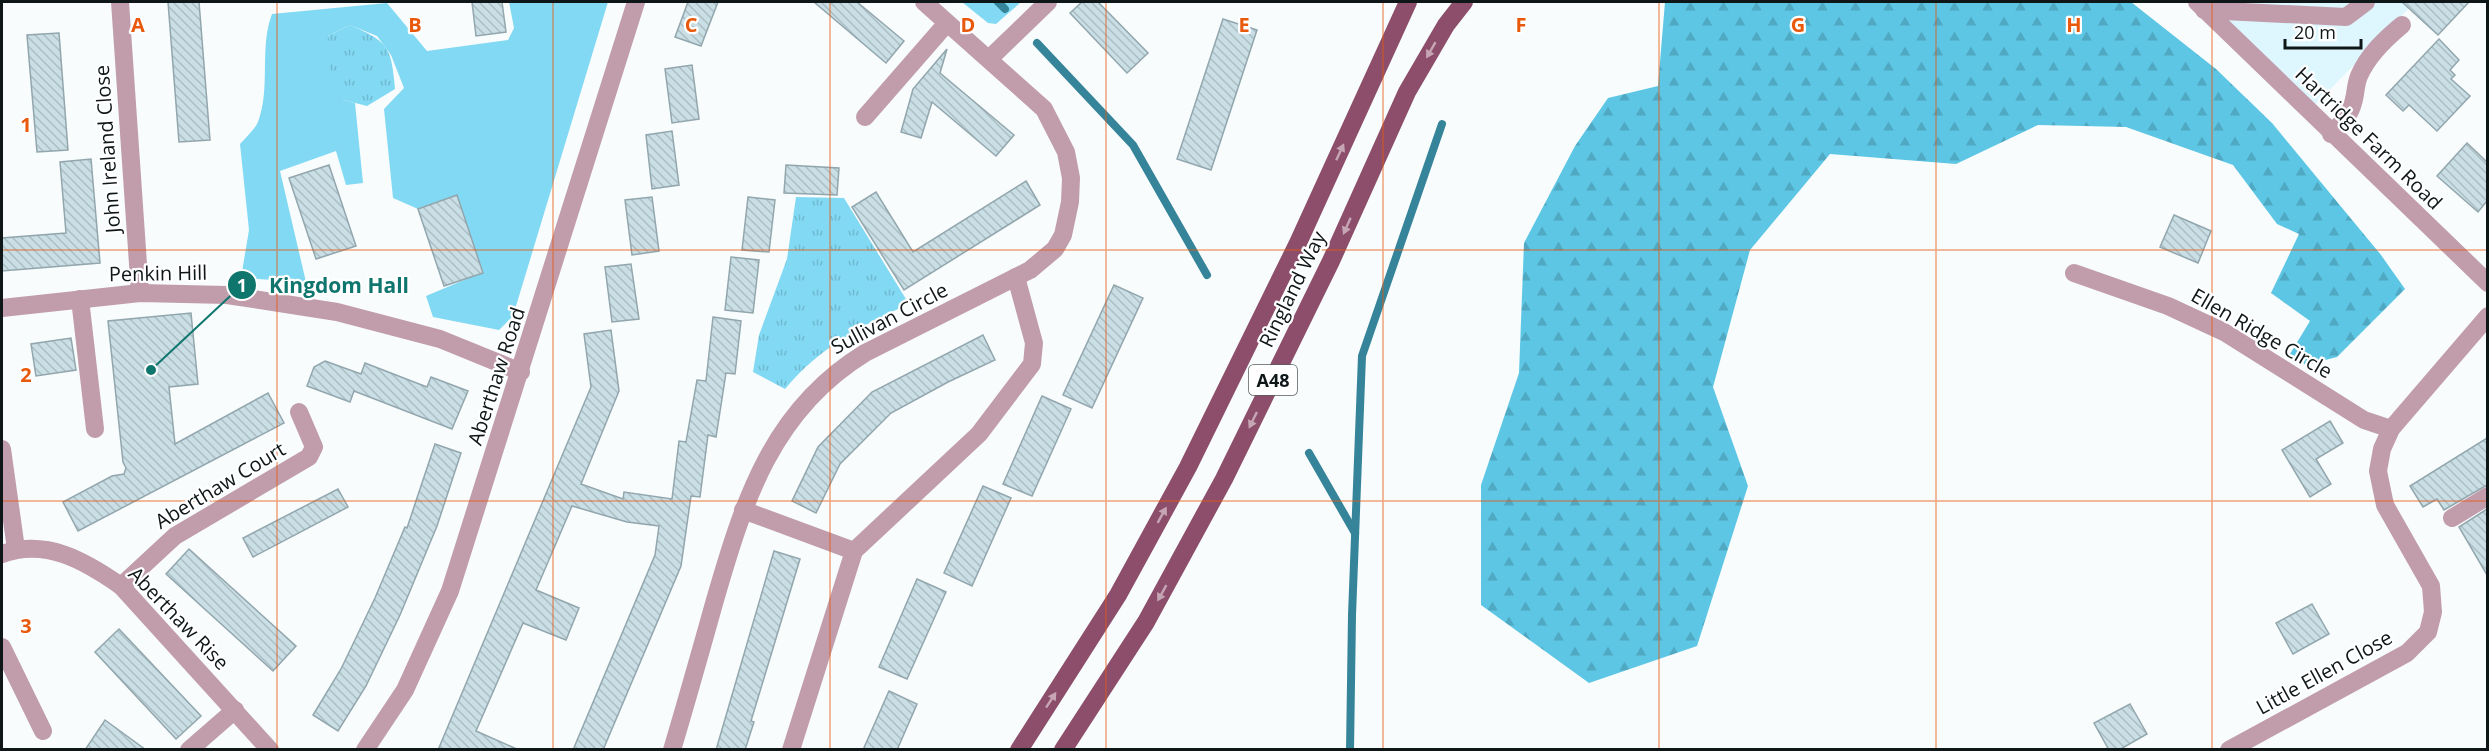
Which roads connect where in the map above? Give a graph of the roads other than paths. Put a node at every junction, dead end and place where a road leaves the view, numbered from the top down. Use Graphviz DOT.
graph roads {
  1 [pos="120,2"];
  2 [pos="636,2"];
  3 [pos="924,2"];
  4 [pos="1048,2"];
  5 [pos="1408,2"];
  6 [pos="1464,2"];
  7 [pos="2366,2"];
  8 [pos="2205,4"];
  9 [pos="2294,7"];
  10 [pos="947,23"];
  11 [pos="2402,25"];
  12 [pos="989,59"];
  13 [pos="865,117"];
  14 [pos="2331,134"];
  15 [pos="2074,273"];
  16 [pos="1016,277"];
  17 [pos="2487,280"];
  18 [pos="140,293"];
  19 [pos="80,299"];
  20 [pos="2,308"];
  21 [pos="2487,315"];
  22 [pos="521,372"];
  23 [pos="299,412"];
  24 [pos="95,429"];
  25 [pos="2391,429"];
  26 [pos="2,449"];
  27 [pos="2487,496"];
  28 [pos="743,510"];
  29 [pos="2452,518"];
  30 [pos="854,551"];
  31 [pos="9,552"];
  32 [pos="121,586"];
  33 [pos="2,647"];
  34 [pos="235,710"];
  35 [pos="43,731"];
  36 [pos="189,750"];
  37 [pos="270,750"];
  38 [pos="365,750"];
  39 [pos="672,750"];
  40 [pos="791,750"];
  41 [pos="1019,750"];
  42 [pos="1063,750"];
  43 [pos="2229,750"];
  1 -- 18 [label="street, John Ireland Close"];
  2 -- 22 [label="street, Aberthaw Road"];
  3 -- 10 [label="street, Sullivan Circle"];
  4 -- 12 [label="street"];
  41 -- 5 [label="main road, Ringland Way / A48, one-way"];
  6 -- 42 [label="main road, Ringland Way / A48, one-way"];
  7 -- 9 [label="street"];
  8 -- 9 [label="street"];
  8 -- 14 [label="street, Hartridge Farm Road"];
  10 -- 12 [label="street, Sullivan Circle"];
  10 -- 13 [label="street"];
  11 -- 14 [label="street"];
  12 -- 16 [label="street, Sullivan Circle"];
  14 -- 17 [label="street, Hartridge Farm Road"];
  15 -- 25 [label="street, Ellen Ridge Circle"];
  16 -- 28 [label="street, Sullivan Circle"];
  16 -- 30 [label="street"];
  18 -- 19 [label="street, Penkin Hill"];
  18 -- 22 [label="street, Penkin Hill"];
  19 -- 20 [label="street, Penkin Hill"];
  19 -- 24 [label="street"];
  21 -- 25 [label="street, Little Ellen Close"];
  22 -- 38 [label="street, Aberthaw Road"];
  23 -- 32 [label="street, Aberthaw Court"];
  25 -- 43 [label="street, Little Ellen Close"];
  26 -- 31 [label="street"];
  27 -- 29 [label="street"];
  28 -- 30 [label="street"];
  28 -- 39 [label="street, Sullivan Circle"];
  30 -- 40 [label="street"];
  31 -- 32 [label="street, Aberthaw Rise"];
  32 -- 34 [label="street, Aberthaw Rise"];
  33 -- 35 [label="street"];
  34 -- 36 [label="street"];
  34 -- 37 [label="street, Aberthaw Rise"];
}
